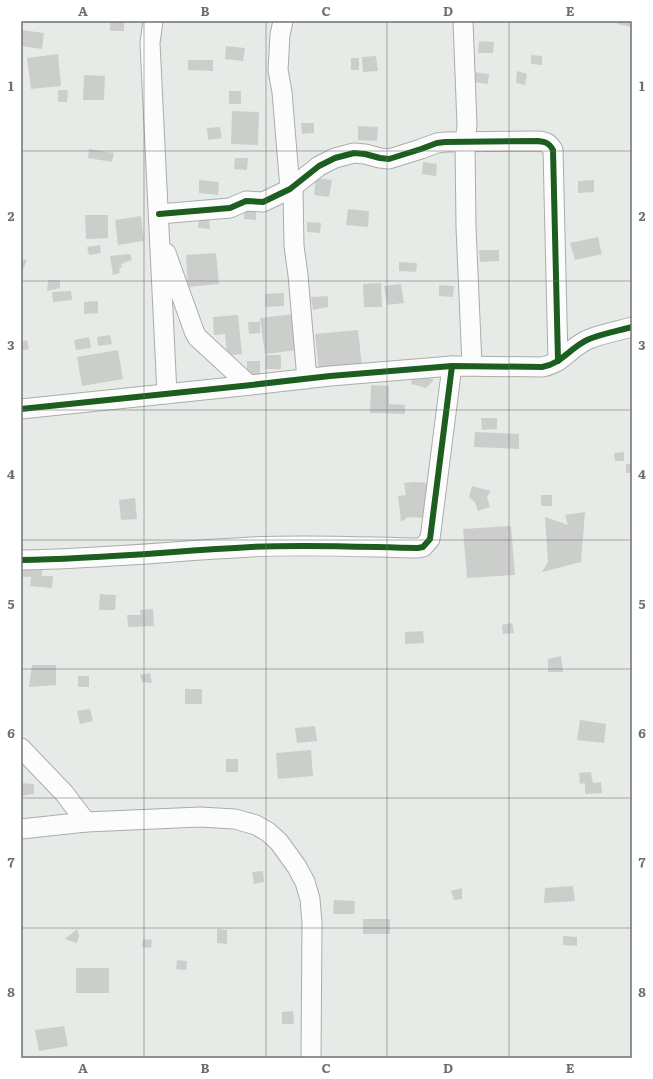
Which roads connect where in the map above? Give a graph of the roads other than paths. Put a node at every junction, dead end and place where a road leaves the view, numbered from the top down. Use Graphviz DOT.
graph roads {
  1 [pos="153,21"];
  2 [pos="283,21"];
  3 [pos="464,21"];
  4 [pos="465,143"];
  5 [pos="290,189"];
  6 [pos="159,214"];
  7 [pos="160,244"];
  8 [pos="632,327"];
  9 [pos="558,361"];
  10 [pos="472,365"];
  11 [pos="452,366"];
  12 [pos="307,379"];
  13 [pos="249,385"];
  14 [pos="167,394"];
  15 [pos="21,409"];
  16 [pos="21,560"];
  17 [pos="21,748"];
  18 [pos="86,822"];
  19 [pos="21,829"];
  20 [pos="311,1058"];
  1 -- 6 [label="street"];
  2 -- 5 [label="street"];
  3 -- 4 [label="street"];
  4 -- 5 [label="street"];
  4 -- 9 [label="street"];
  4 -- 10 [label="street"];
  5 -- 6 [label="street"];
  5 -- 12 [label="street"];
  6 -- 7 [label="street"];
  7 -- 13 [label="street"];
  7 -- 14 [label="street"];
  8 -- 9 [label="street"];
  9 -- 10 [label="street"];
  10 -- 11 [label="street"];
  11 -- 12 [label="street"];
  11 -- 16 [label="street"];
  12 -- 13 [label="street"];
  13 -- 14 [label="street"];
  14 -- 15 [label="street"];
  17 -- 18 [label="street"];
  18 -- 19 [label="street"];
  18 -- 20 [label="street"];
}
